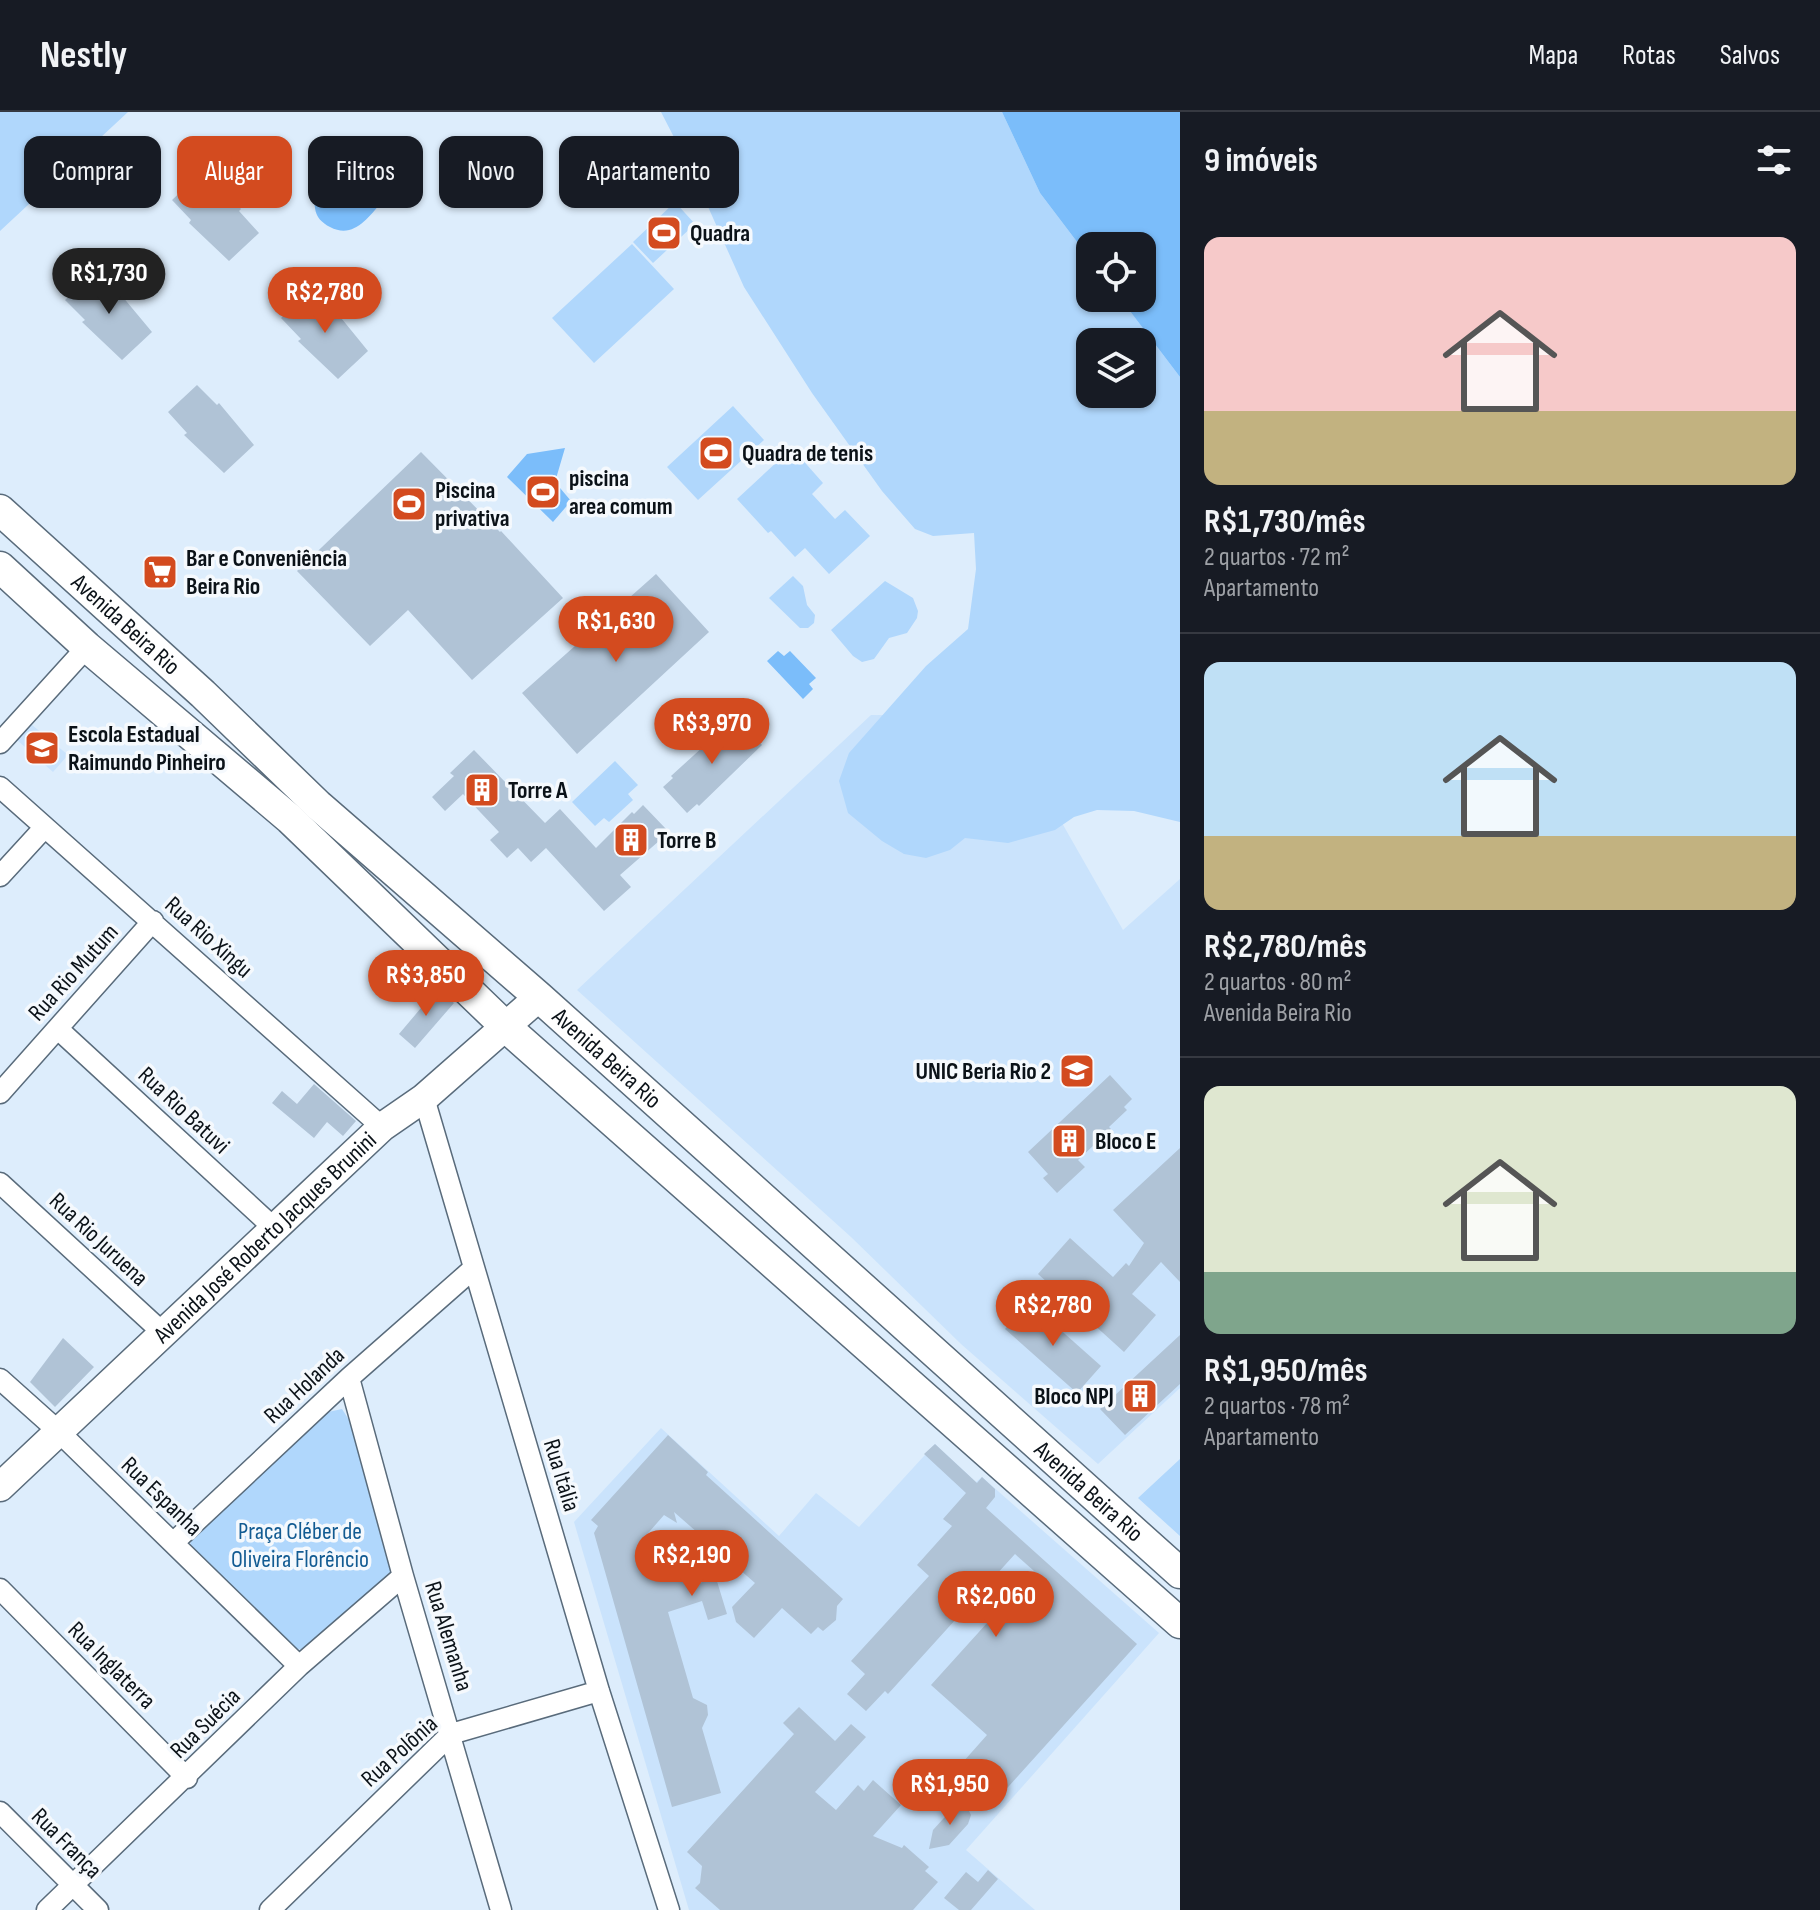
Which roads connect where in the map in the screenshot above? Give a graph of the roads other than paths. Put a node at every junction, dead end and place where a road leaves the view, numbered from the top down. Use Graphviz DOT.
graph roads {
  1 [pos="0,510"];
  2 [pos="0,567"];
  3 [pos="87,647"];
  4 [pos="0,743"];
  5 [pos="0,787"];
  6 [pos="318,805"];
  7 [pos="290,819"];
  8 [pos="44,828"];
  9 [pos="0,876"];
  10 [pos="153,921"];
  11 [pos="539,997"];
  12 [pos="507,1028"];
  13 [pos="58,1029"];
  14 [pos="0,1093"];
  15 [pos="424,1098"];
  16 [pos="382,1127"];
  17 [pos="0,1183"];
  18 [pos="274,1228"];
  19 [pos="832,1262"];
  20 [pos="474,1268"];
  21 [pos="806,1293"];
  22 [pos="162,1332"];
  23 [pos="349,1378"];
  24 [pos="0,1379"];
  25 [pos="57,1430"];
  26 [pos="0,1487"];
  27 [pos="173,1543"];
  28 [pos="1180,1573"];
  29 [pos="403,1576"];
  30 [pos="0,1589"];
  31 [pos="1180,1623"];
  32 [pos="299,1666"];
  33 [pos="599,1691"];
  34 [pos="451,1734"];
  35 [pos="187,1778"];
  36 [pos="0,1812"];
  37 [pos="72,1886"];
  38 [pos="499,1909"];
  39 [pos="47,1910"];
  40 [pos="98,1910"];
  41 [pos="270,1910"];
  42 [pos="669,1910"];
  1 -- 6 [label="main road, Avenida Beira Rio"];
  2 -- 3 [label="main road, Avenida Beira Rio"];
  3 -- 4 [label="street"];
  3 -- 7 [label="main road, Avenida Beira Rio"];
  5 -- 8 [label="street, Rua Rio Xingu"];
  6 -- 7 [label="main road"];
  6 -- 11 [label="main road, Avenida Beira Rio"];
  7 -- 12 [label="main road, Avenida Beira Rio"];
  8 -- 9 [label="street"];
  8 -- 10 [label="street, Rua Rio Xingu"];
  10 -- 13 [label="street, Rua Rio Mutum"];
  10 -- 16 [label="street, Rua Rio Xingu"];
  11 -- 12 [label="main road, Avenida José Roberto Jacques Brunini"];
  11 -- 19 [label="main road, Avenida Beira Rio"];
  12 -- 15 [label="main road, Avenida José Roberto Jacques Brunini"];
  12 -- 21 [label="main road, Avenida Beira Rio"];
  13 -- 14 [label="street, Rua Rio Mutum"];
  13 -- 18 [label="street, Rua Rio Batuvi"];
  15 -- 16 [label="main road, Avenida José Roberto Jacques Brunini"];
  15 -- 20 [label="street, Rua Itália"];
  16 -- 18 [label="main road, Avenida José Roberto Jacques Brunini"];
  17 -- 22 [label="street, Rua Rio Juruena"];
  18 -- 22 [label="main road, Avenida José Roberto Jacques Brunini"];
  19 -- 21 [label="main road"];
  19 -- 28 [label="main road, Avenida Beira Rio"];
  20 -- 23 [label="street, Rua Holanda"];
  20 -- 33 [label="street, Rua Itália"];
  21 -- 31 [label="main road, Avenida Beira Rio"];
  22 -- 25 [label="main road, Avenida José Roberto Jacques Brunini"];
  23 -- 27 [label="street, Rua Holanda"];
  23 -- 29 [label="street, Rua Alemanha"];
  24 -- 25 [label="street, Rua Espanha"];
  25 -- 26 [label="main road, Avenida José Roberto Jacques Brunini"];
  25 -- 27 [label="street, Rua Espanha"];
  27 -- 32 [label="street, Rua Espanha"];
  29 -- 32 [label="street, Rua Suécia"];
  29 -- 34 [label="street, Rua Alemanha"];
  30 -- 35 [label="street, Rua Inglaterra"];
  32 -- 35 [label="street, Rua Suécia"];
  33 -- 34 [label="street, Rua Polônia"];
  33 -- 42 [label="street, Rua Itália"];
  34 -- 38 [label="street, Rua Alemanha"];
  34 -- 41 [label="street, Rua Polônia"];
  35 -- 37 [label="street, Rua Suécia"];
  36 -- 37 [label="street, Rua França"];
  37 -- 39 [label="street, Rua Suécia"];
  37 -- 40 [label="street, Rua França"];
}
